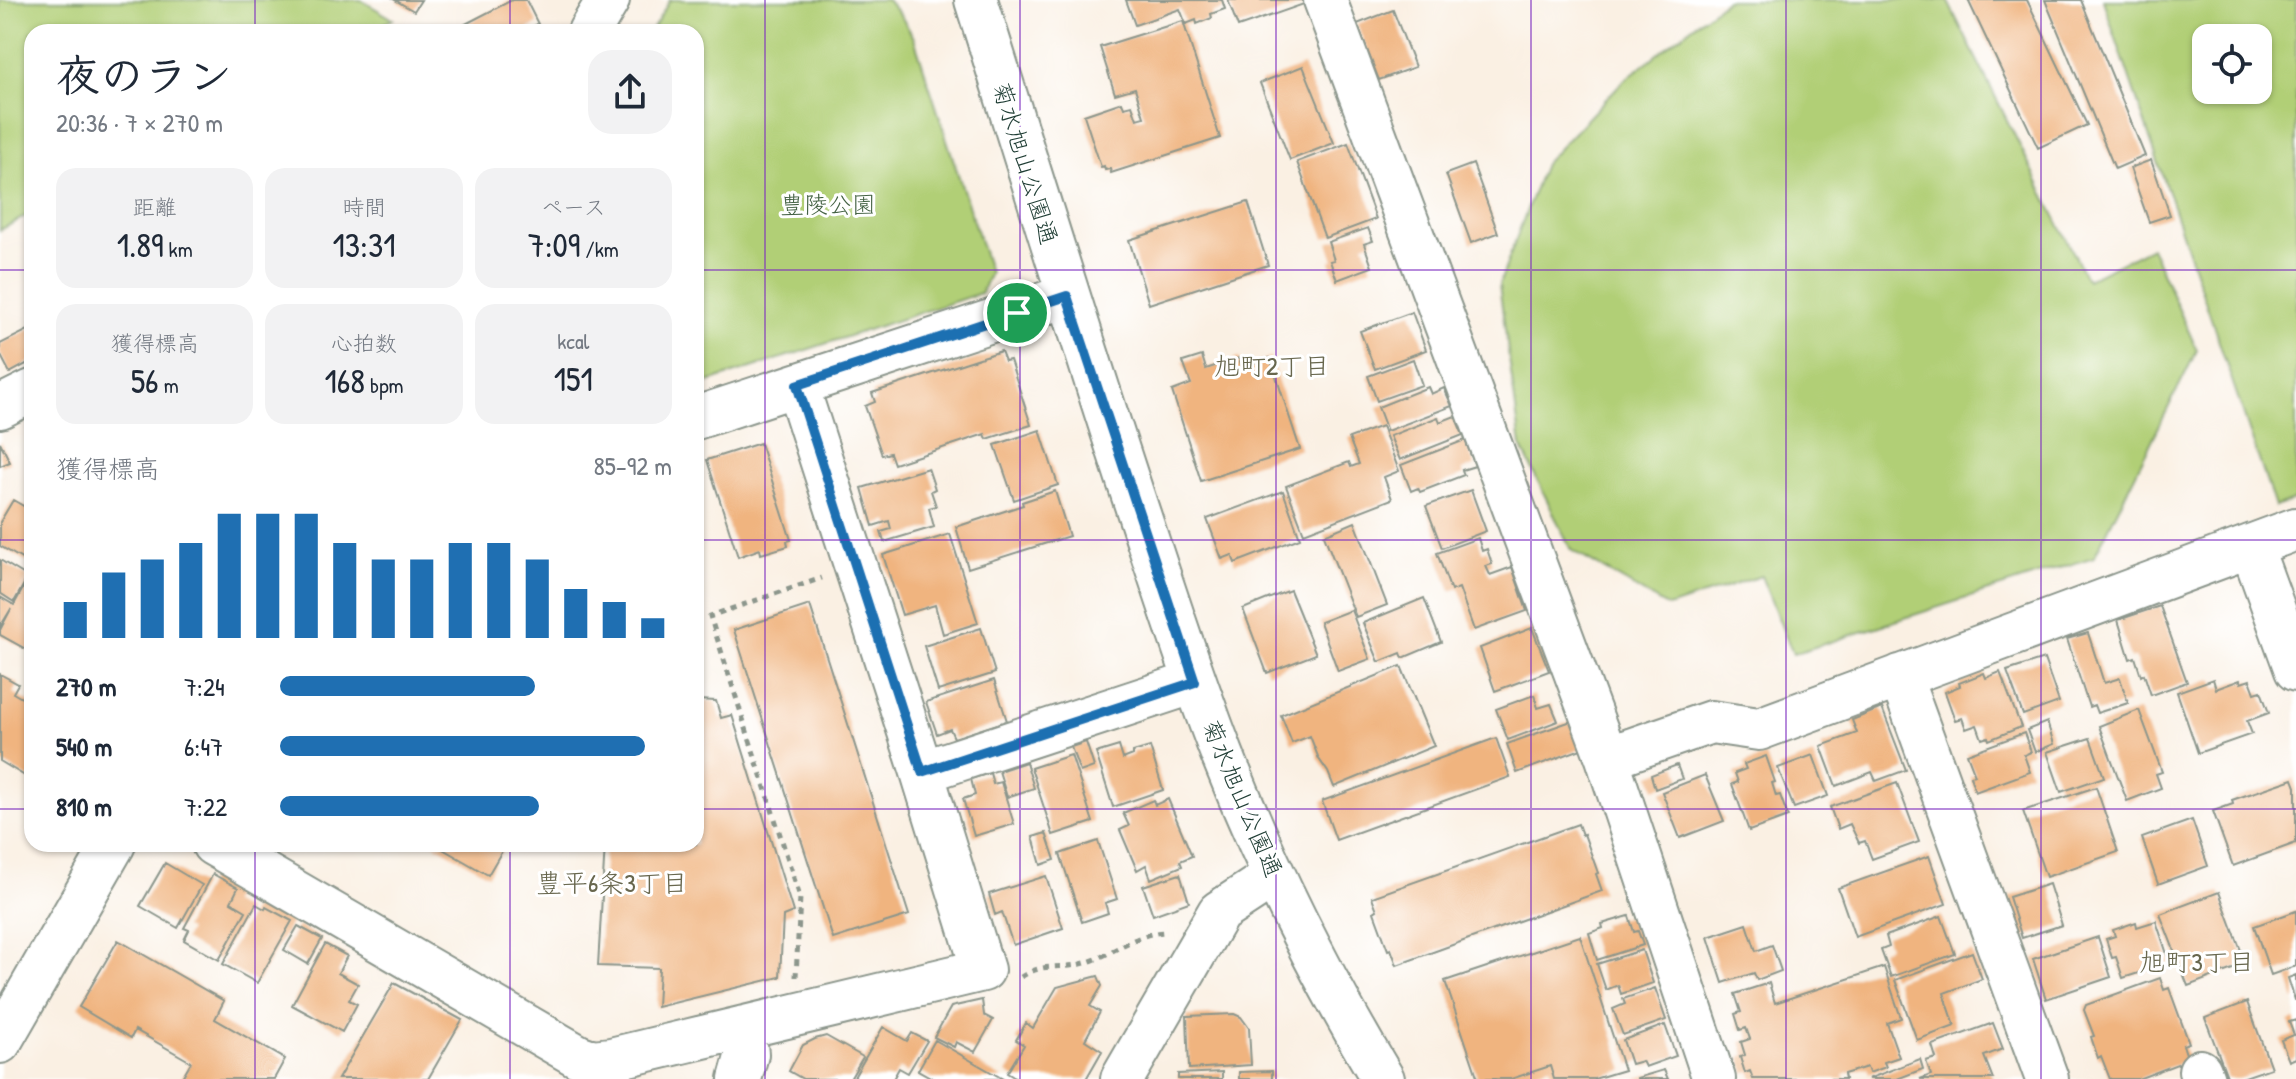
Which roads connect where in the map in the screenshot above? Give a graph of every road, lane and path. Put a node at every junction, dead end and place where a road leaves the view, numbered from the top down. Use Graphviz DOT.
graph roads {
  1 [pos="608,0"];
  2 [pos="976,0"];
  3 [pos="1325,0"];
  4 [pos="594,24"];
  5 [pos="1067,296"];
  6 [pos="797,385"];
  7 [pos="24,395"];
  8 [pos="0,407"];
  9 [pos="704,415"];
  10 [pos="2296,529"];
  11 [pos="2251,546"];
  12 [pos="835,574"];
  13 [pos="2296,670"];
  14 [pos="1900,676"];
  15 [pos="1195,682"];
  16 [pos="1607,758"];
  17 [pos="922,772"];
  18 [pos="109,852"];
  19 [pos="227,852"];
  20 [pos="1274,876"];
  21 [pos="1198,947"];
  22 [pos="796,980"];
  23 [pos="1012,982"];
  24 [pos="744,1027"];
  25 [pos="0,1042"];
  26 [pos="740,1079"];
  27 [pos="1122,1079"];
  28 [pos="1383,1079"];
  29 [pos="1714,1079"];
  30 [pos="2047,1079"];
  1 -- 4 [label="street"];
  2 -- 5 [label="street, 菊水旭山公園通"];
  3 -- 16 [label="street"];
  5 -- 6 [label="street"];
  5 -- 15 [label="street, 菊水旭山公園通"];
  6 -- 9 [label="street"];
  6 -- 17 [label="street"];
  7 -- 8 [label="street"];
  10 -- 11 [label="street"];
  11 -- 13 [label="street"];
  11 -- 14 [label="street"];
  12 -- 22 [label="path"];
  14 -- 16 [label="street"];
  14 -- 30 [label="street"];
  15 -- 17 [label="street"];
  15 -- 20 [label="street, 菊水旭山公園通"];
  16 -- 29 [label="street"];
  17 -- 24 [label="street"];
  18 -- 25 [label="street"];
  19 -- 24 [label="street"];
  20 -- 21 [label="street"];
  20 -- 28 [label="street, 菊水旭山公園通"];
  21 -- 23 [label="path"];
  21 -- 27 [label="street"];
  24 -- 26 [label="street"];
}
